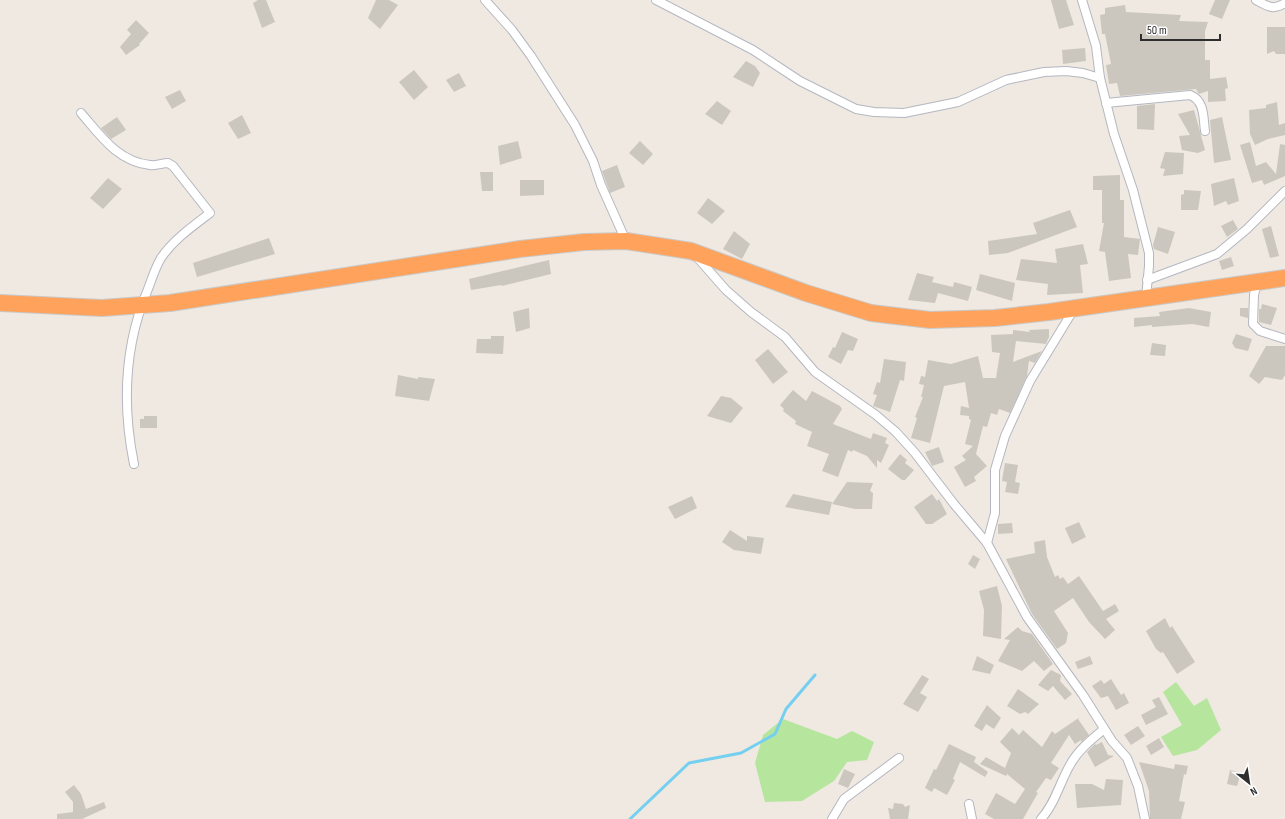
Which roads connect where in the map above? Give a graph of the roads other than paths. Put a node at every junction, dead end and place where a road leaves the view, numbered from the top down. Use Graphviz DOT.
graph roads {
  1 [pos="485,0"];
  2 [pos="656,0"];
  3 [pos="1082,0"];
  4 [pos="1256,0"];
  5 [pos="1285,3"];
  6 [pos="1100,78"];
  7 [pos="1106,103"];
  8 [pos="81,113"];
  9 [pos="1205,131"];
  10 [pos="1285,191"];
  11 [pos="626,241"];
  12 [pos="691,251"];
  13 [pos="1285,278"];
  14 [pos="1148,280"];
  15 [pos="1257,282"];
  16 [pos="1146,298"];
  17 [pos="0,303"];
  18 [pos="140,306"];
  19 [pos="1074,308"];
  20 [pos="1285,339"];
  21 [pos="134,464"];
  22 [pos="987,543"];
  23 [pos="1104,729"];
  24 [pos="900,758"];
  25 [pos="968,804"];
  26 [pos="832,819"];
  27 [pos="972,819"];
  28 [pos="1041,819"];
  29 [pos="1145,819"];
  1 -- 11 [label="street"];
  2 -- 6 [label="street"];
  3 -- 6 [label="street"];
  4 -- 5 [label="street"];
  6 -- 7 [label="street"];
  7 -- 9 [label="street"];
  7 -- 14 [label="street"];
  8 -- 18 [label="street"];
  10 -- 14 [label="street"];
  11 -- 12 [label="highway"];
  11 -- 18 [label="highway"];
  12 -- 19 [label="highway"];
  12 -- 22 [label="street"];
  13 -- 15 [label="highway"];
  14 -- 16 [label="street"];
  15 -- 16 [label="highway"];
  15 -- 20 [label="street"];
  16 -- 19 [label="highway"];
  17 -- 18 [label="highway"];
  18 -- 21 [label="street"];
  19 -- 22 [label="street"];
  22 -- 23 [label="street"];
  23 -- 28 [label="street"];
  23 -- 29 [label="street"];
  24 -- 26 [label="street"];
  25 -- 27 [label="street"];
}
